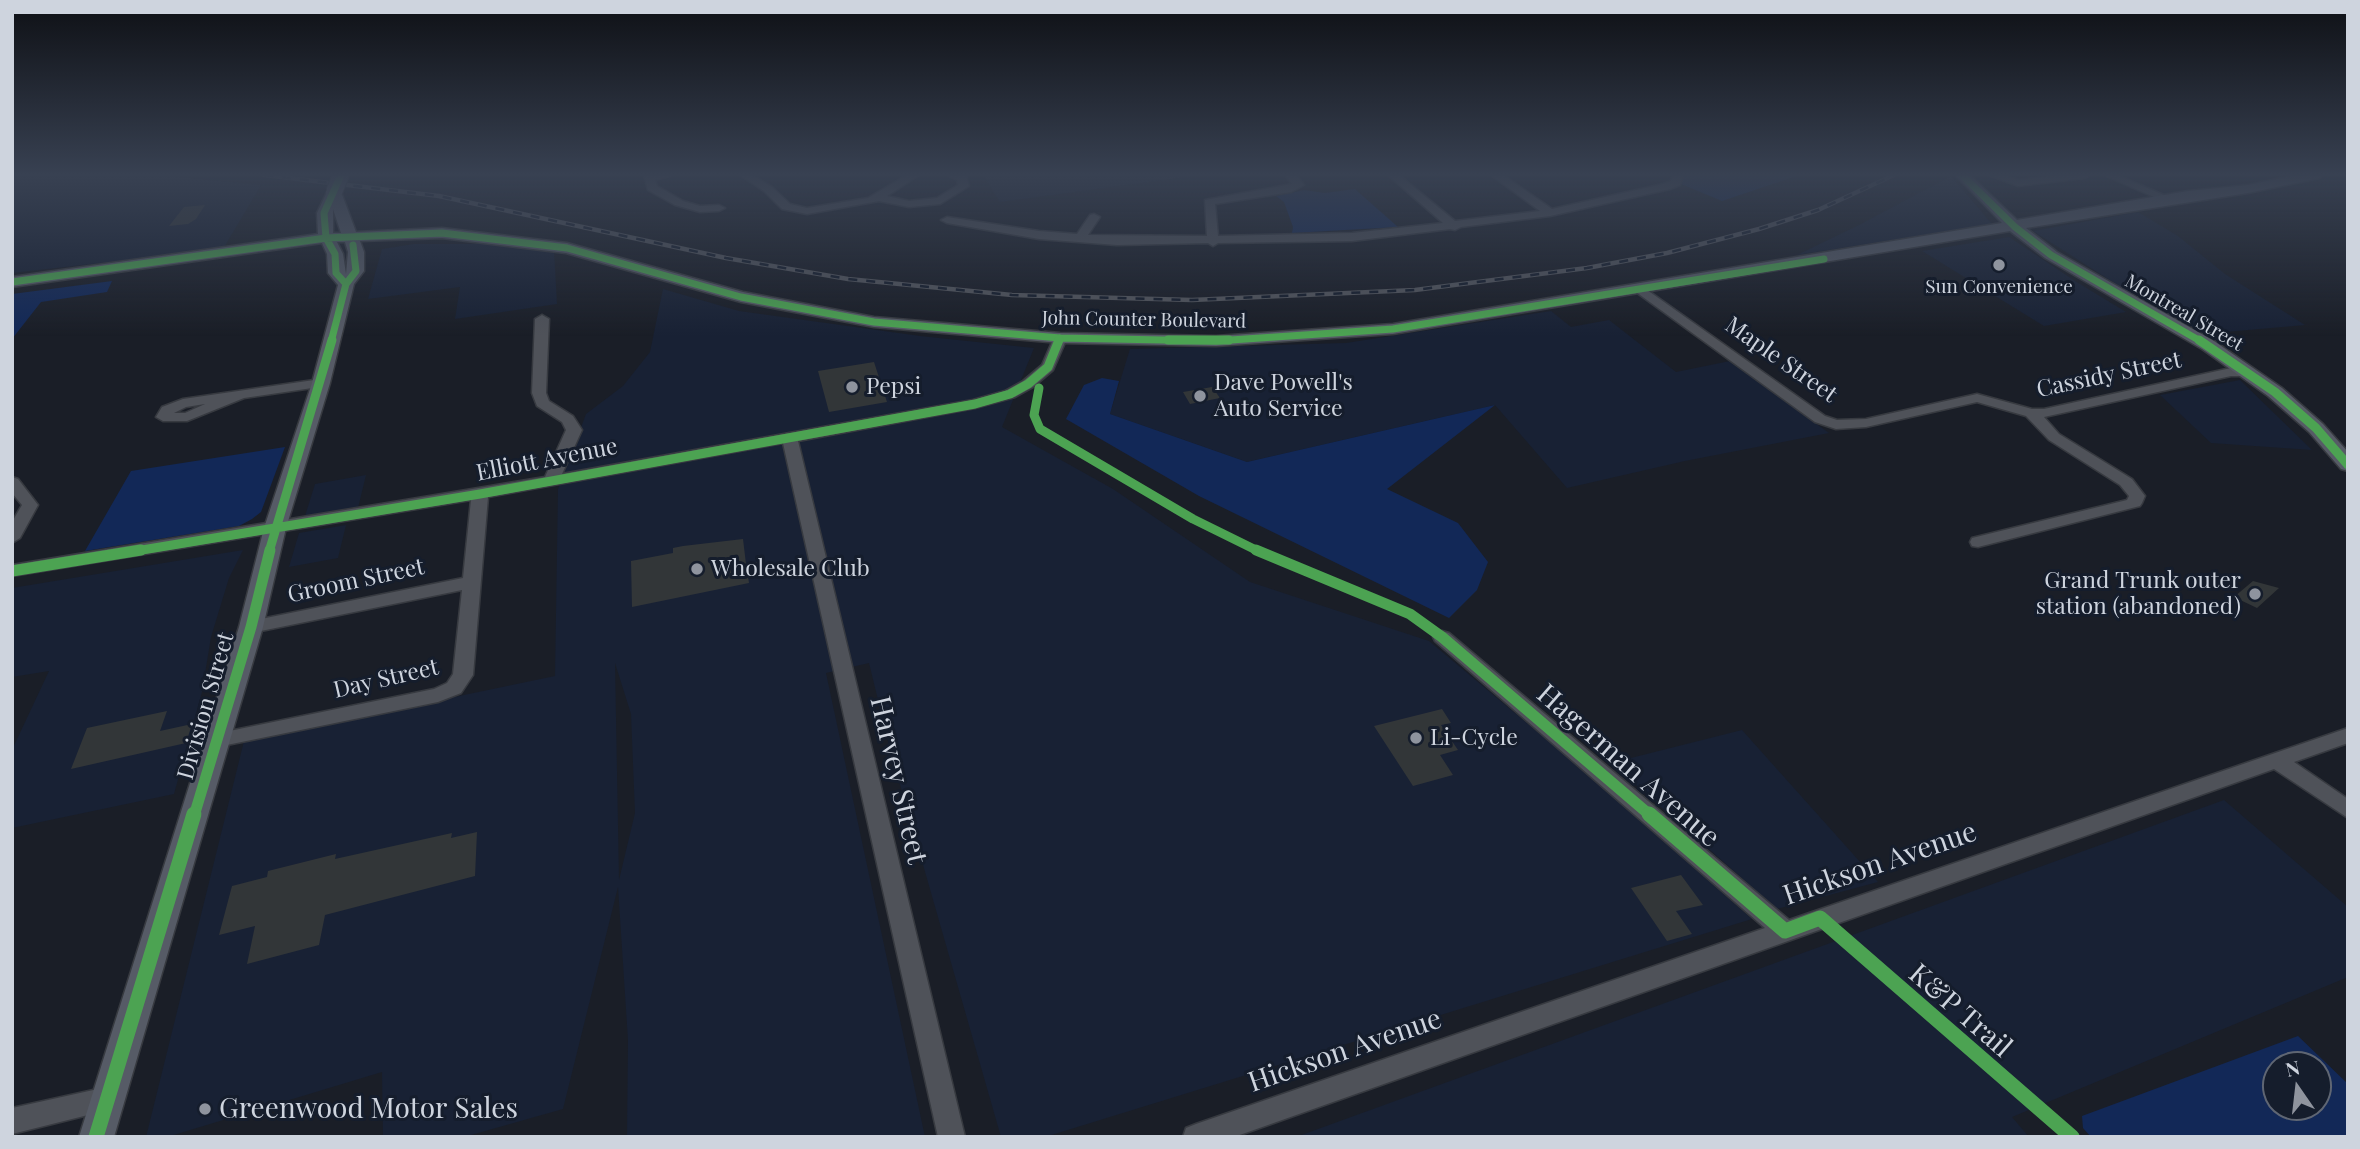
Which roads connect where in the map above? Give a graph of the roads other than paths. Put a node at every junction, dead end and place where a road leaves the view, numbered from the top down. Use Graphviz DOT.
graph roads {
  1 [pos="327,229"];
  2 [pos="347,229"];
  3 [pos="1007,229"];
  4 [pos="1087,229"];
  5 [pos="1212,229"];
  6 [pos="1438,229"];
  7 [pos="2006,229"];
  8 [pos="2017,229"];
  9 [pos="1981,233"];
  10 [pos="1080,239"];
  11 [pos="350,241"];
  12 [pos="1213,242"];
  13 [pos="329,243"];
  14 [pos="2039,247"];
  15 [pos="567,248"];
  16 [pos="135,266"];
  17 [pos="12,282"];
  18 [pos="346,284"];
  19 [pos="1640,289"];
  20 [pos="542,320"];
  21 [pos="1060,338"];
  22 [pos="2248,372"];
  23 [pos="321,383"];
  24 [pos="242,394"];
  25 [pos="2031,413"];
  26 [pos="789,437"];
  27 [pos="2348,465"];
  28 [pos="552,480"];
  29 [pos="12,482"];
  30 [pos="480,494"];
  31 [pos="275,528"];
  32 [pos="12,538"];
  33 [pos="1978,542"];
  34 [pos="12,571"];
  35 [pos="471,582"];
  36 [pos="251,627"];
  37 [pos="1442,637"];
  38 [pos="2348,735"];
  39 [pos="218,740"];
  40 [pos="2277,760"];
  41 [pos="2348,810"];
  42 [pos="1785,931"];
  43 [pos="107,1099"];
  44 [pos="12,1121"];
  45 [pos="96,1137"];
  46 [pos="952,1137"];
  47 [pos="1196,1137"];
  1 -- 13 [label="main road"];
  2 -- 11 [label="main road, Division Street"];
  3 -- 10 [label="street"];
  4 -- 10 [label="street"];
  5 -- 12 [label="street"];
  6 -- 12 [label="street"];
  7 -- 9 [label="main road, John Counter Boulevard"];
  8 -- 14 [label="main road, Montreal Street"];
  9 -- 14 [label="main road"];
  9 -- 19 [label="main road, John Counter Boulevard"];
  10 -- 12 [label="street"];
  11 -- 13 [label="main road, John Counter Boulevard"];
  11 -- 15 [label="main road, John Counter Boulevard"];
  11 -- 18 [label="main road, Division Street"];
  13 -- 16 [label="main road"];
  13 -- 18 [label="main road"];
  14 -- 22 [label="main road, Montreal Street"];
  15 -- 21 [label="main road, John Counter Boulevard"];
  16 -- 17 [label="main road"];
  18 -- 23 [label="main road, Division Street"];
  19 -- 21 [label="main road, John Counter Boulevard"];
  19 -- 25 [label="street, Maple Street"];
  20 -- 28 [label="street"];
  21 -- 26 [label="street, Elliott Avenue"];
  22 -- 25 [label="street, Cassidy Street"];
  22 -- 27 [label="main road, Montreal Street"];
  23 -- 24 [label="street"];
  23 -- 31 [label="main road, Division Street"];
  25 -- 33 [label="street, Cassidy Street"];
  26 -- 28 [label="street, Elliott Avenue"];
  26 -- 46 [label="street, Harvey Street"];
  28 -- 30 [label="street, Elliott Avenue"];
  29 -- 32 [label="street"];
  30 -- 31 [label="street, Elliott Avenue"];
  30 -- 35 [label="street, Day Street"];
  31 -- 34 [label="street, Elliott Avenue"];
  31 -- 36 [label="main road, Division Street"];
  35 -- 36 [label="street, Groom Street"];
  35 -- 39 [label="street, Day Street"];
  36 -- 39 [label="main road, Division Street"];
  37 -- 42 [label="street, Hagerman Avenue"];
  38 -- 40 [label="street, Hickson Avenue"];
  39 -- 43 [label="main road, Division Street"];
  40 -- 41 [label="street"];
  40 -- 42 [label="street, Hickson Avenue"];
  42 -- 47 [label="street, Hickson Avenue"];
  43 -- 44 [label="street"];
  43 -- 45 [label="main road, Division Street"];
}
